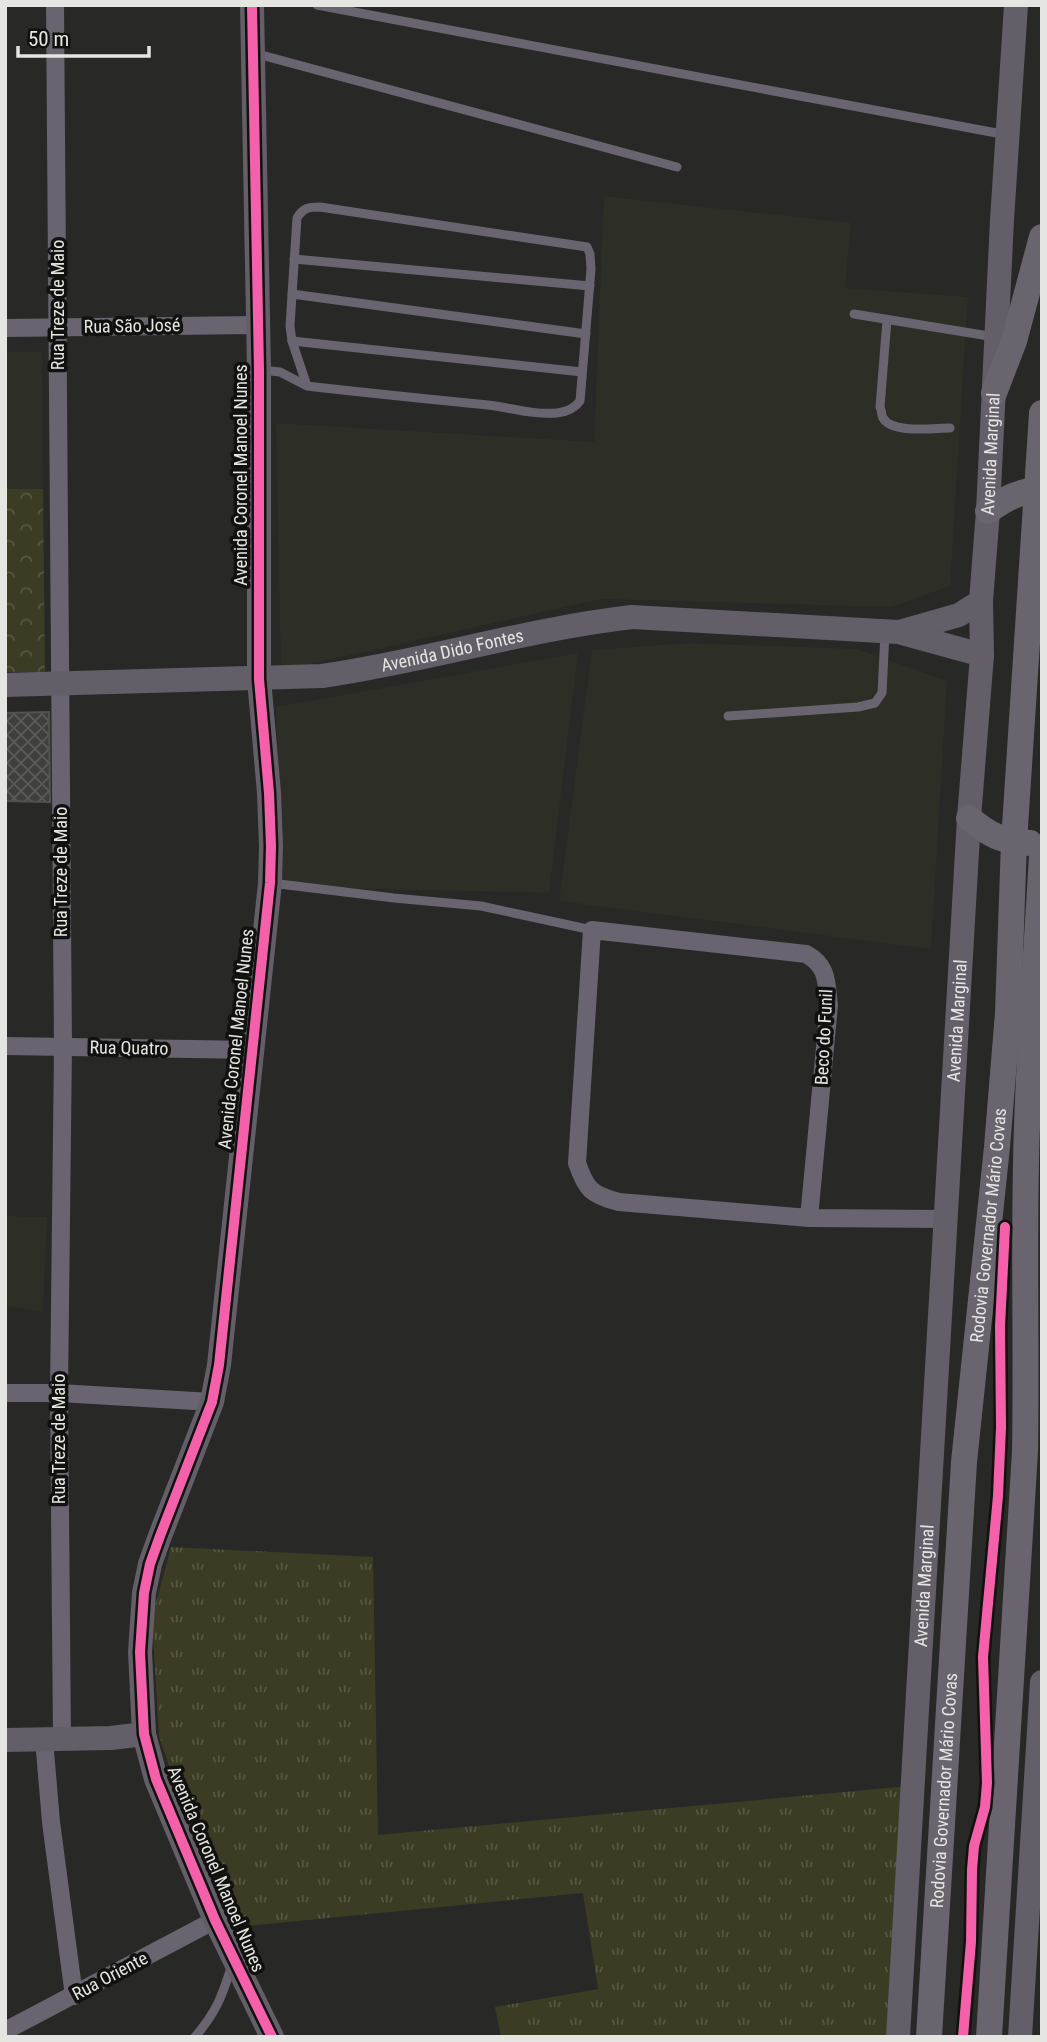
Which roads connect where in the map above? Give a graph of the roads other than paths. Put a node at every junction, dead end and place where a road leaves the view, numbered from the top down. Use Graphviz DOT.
graph roads {
  1 [pos="55,5"];
  2 [pos="252,5"];
  3 [pos="317,5"];
  4 [pos="1016,5"];
  5 [pos="253,52"];
  6 [pos="1008,135"];
  7 [pos="677,167"];
  8 [pos="1042,237"];
  9 [pos="294,259"];
  10 [pos="590,286"];
  11 [pos="292,294"];
  12 [pos="854,314"];
  13 [pos="887,320"];
  14 [pos="258,325"];
  15 [pos="58,327"];
  16 [pos="5,328"];
  17 [pos="586,334"];
  18 [pos="997,337"];
  19 [pos="292,341"];
  20 [pos="259,370"];
  21 [pos="582,372"];
  22 [pos="307,386"];
  23 [pos="994,393"];
  24 [pos="1042,414"];
  25 [pos="950,428"];
  26 [pos="1040,490"];
  27 [pos="988,511"];
  28 [pos="981,601"];
  29 [pos="892,632"];
  30 [pos="982,655"];
  31 [pos="259,679"];
  32 [pos="60,684"];
  33 [pos="5,685"];
  34 [pos="728,716"];
  35 [pos="969,818"];
  36 [pos="1014,842"];
  37 [pos="1042,844"];
  38 [pos="1042,855"];
  39 [pos="270,883"];
  40 [pos="592,930"];
  41 [pos="5,1046"];
  42 [pos="63,1047"];
  43 [pos="253,1050"];
  44 [pos="1042,1090"];
  45 [pos="1027,1126"];
  46 [pos="809,1218"];
  47 [pos="947,1219"];
  48 [pos="5,1393"];
  49 [pos="59,1393"];
  50 [pos="212,1402"];
  51 [pos="1042,1682"];
  52 [pos="144,1734"];
  53 [pos="53,1739"];
  54 [pos="5,1740"];
  55 [pos="215,1920"];
  56 [pos="234,1959"];
  57 [pos="74,1996"];
  58 [pos="5,2031"];
  59 [pos="195,2037"];
  60 [pos="272,2037"];
  61 [pos="898,2037"];
  62 [pos="929,2037"];
  63 [pos="989,2037"];
  64 [pos="1020,2037"];
  1 -- 15 [label="street, Rua Treze de Maio"];
  2 -- 5 [label="street, Avenida Coronel Manoel Nunes"];
  3 -- 6 [label="lane"];
  4 -- 6 [label="street, Avenida Marginal"];
  5 -- 7 [label="lane"];
  5 -- 14 [label="street, Avenida Coronel Manoel Nunes"];
  6 -- 18 [label="street, Avenida Marginal"];
  8 -- 23 [label="main road"];
  9 -- 10 [label="lane"];
  9 -- 10 [label="lane"];
  9 -- 11 [label="lane"];
  10 -- 17 [label="lane"];
  11 -- 17 [label="lane"];
  11 -- 19 [label="lane"];
  12 -- 13 [label="lane"];
  13 -- 18 [label="lane"];
  13 -- 25 [label="lane"];
  14 -- 15 [label="street, Rua São José"];
  14 -- 20 [label="street, Avenida Coronel Manoel Nunes"];
  15 -- 16 [label="street, Rua São José"];
  15 -- 32 [label="street, Rua Treze de Maio"];
  17 -- 21 [label="lane"];
  18 -- 23 [label="street, Avenida Marginal"];
  19 -- 21 [label="lane"];
  19 -- 22 [label="lane"];
  20 -- 22 [label="lane"];
  20 -- 31 [label="street, Avenida Coronel Manoel Nunes"];
  21 -- 22 [label="lane"];
  23 -- 27 [label="street, Avenida Marginal"];
  24 -- 26 [label="main road, Rodovia Governador Mário Covas"];
  26 -- 27 [label="main road"];
  26 -- 36 [label="main road, Rodovia Governador Mário Covas"];
  27 -- 28 [label="street, Avenida Marginal"];
  28 -- 29 [label="street, Avenida Dido Fontes"];
  28 -- 30 [label="street, Avenida Marginal"];
  29 -- 30 [label="street, Avenida Dido Fontes"];
  29 -- 31 [label="street, Avenida Dido Fontes"];
  29 -- 34 [label="lane"];
  30 -- 35 [label="street, Avenida Marginal"];
  31 -- 32 [label="street, Avenida Dido Fontes"];
  31 -- 39 [label="street, Avenida Coronel Manoel Nunes"];
  32 -- 33 [label="street, Avenida Dido Fontes"];
  32 -- 42 [label="street, Rua Treze de Maio"];
  35 -- 36 [label="main road"];
  35 -- 47 [label="street, Avenida Marginal"];
  36 -- 37 [label="main road"];
  36 -- 62 [label="main road, Rodovia Governador Mário Covas"];
  38 -- 45 [label="main road, Rodovia Governador Mário Covas"];
  39 -- 40 [label="lane, Beco do Funil"];
  39 -- 43 [label="street, Avenida Coronel Manoel Nunes"];
  40 -- 46 [label="street"];
  40 -- 46 [label="street, Beco do Funil"];
  41 -- 42 [label="street, Rua Quatro"];
  42 -- 43 [label="street, Rua Quatro"];
  42 -- 49 [label="street, Rua Treze de Maio"];
  43 -- 50 [label="street, Avenida Coronel Manoel Nunes"];
  44 -- 45 [label="main road"];
  45 -- 63 [label="main road, Rodovia Governador Mário Covas"];
  46 -- 47 [label="street"];
  47 -- 61 [label="street, Avenida Marginal"];
  48 -- 49 [label="street"];
  49 -- 50 [label="street"];
  49 -- 53 [label="street, Rua Treze de Maio"];
  50 -- 52 [label="street, Avenida Coronel Manoel Nunes"];
  51 -- 64 [label="street"];
  52 -- 53 [label="street"];
  52 -- 55 [label="street, Avenida Coronel Manoel Nunes"];
  53 -- 54 [label="street"];
  53 -- 57 [label="street, Rua Treze de Maio"];
  55 -- 56 [label="street, Avenida Coronel Manoel Nunes"];
  55 -- 57 [label="street, Rua Oriente"];
  56 -- 59 [label="lane"];
  56 -- 60 [label="street, Avenida Coronel Manoel Nunes"];
  57 -- 58 [label="street, Rua Oriente"];
}
